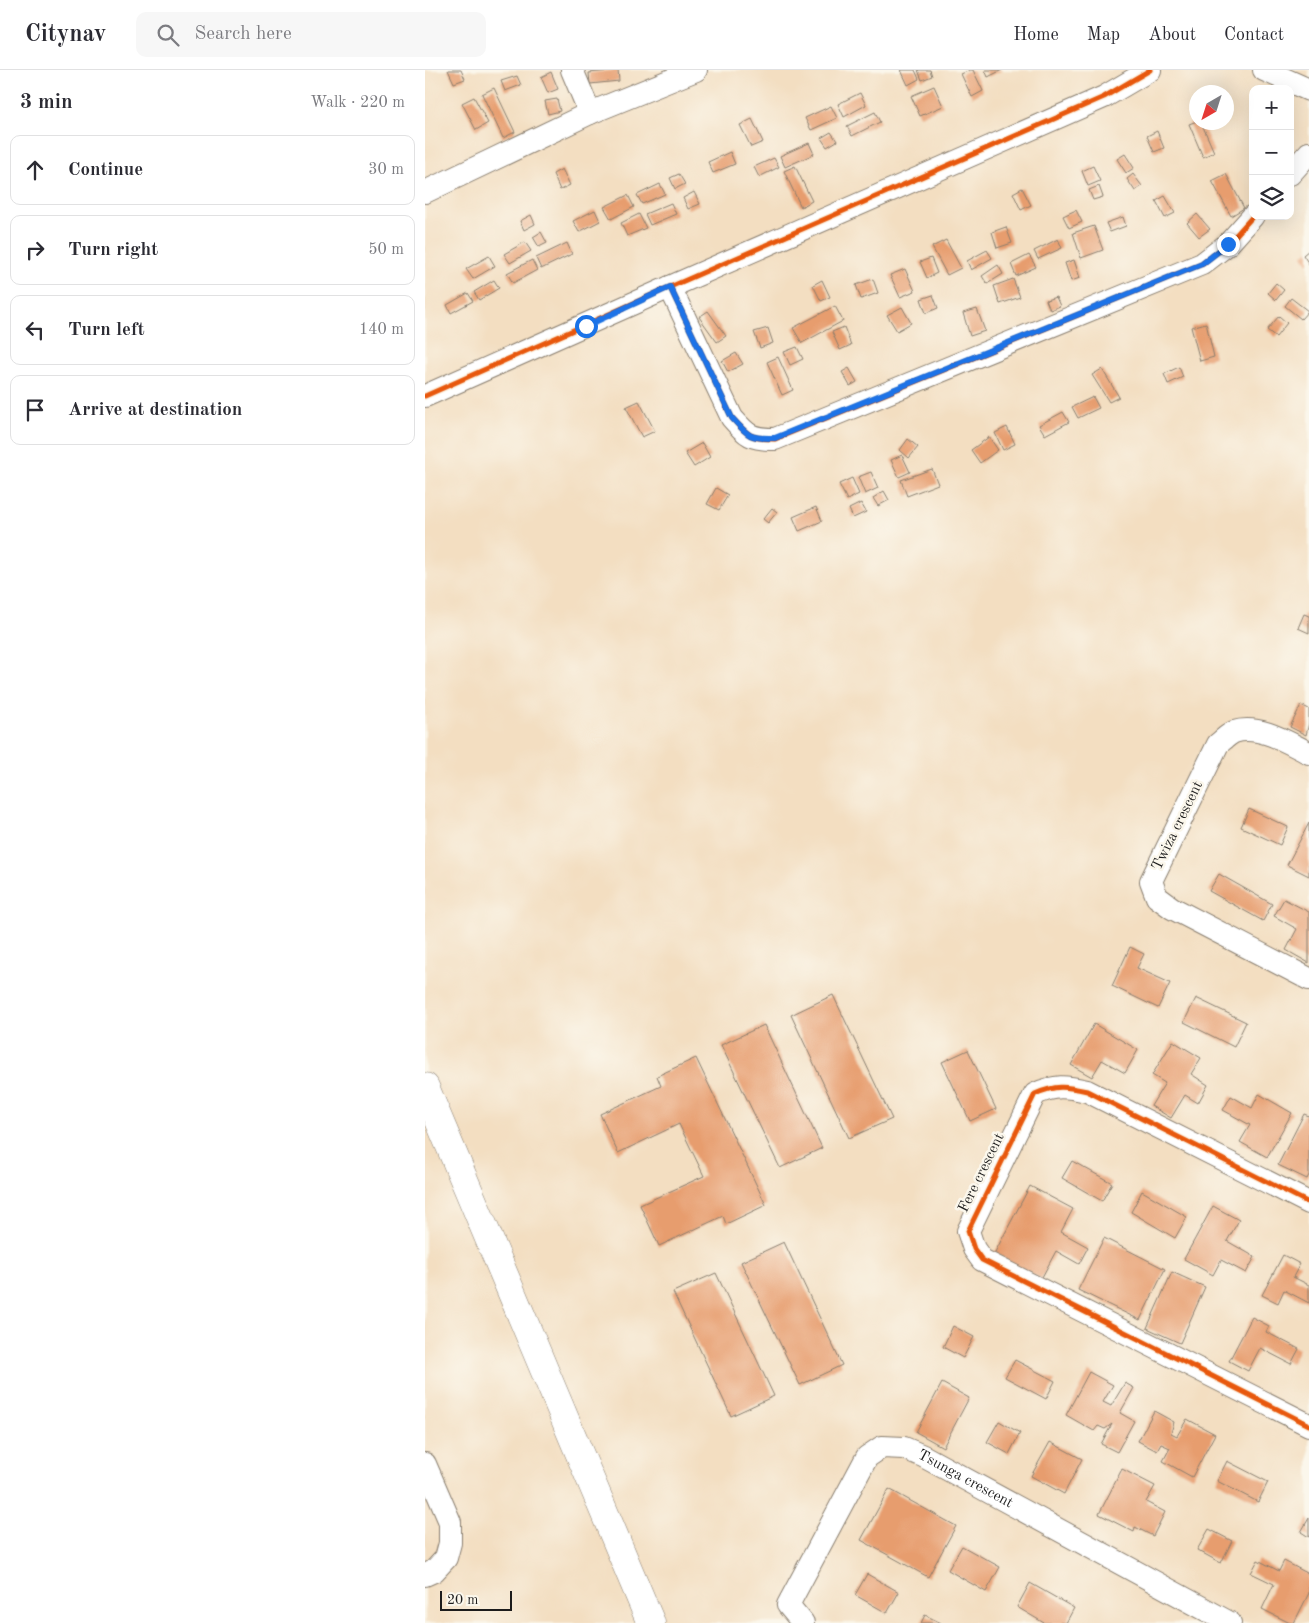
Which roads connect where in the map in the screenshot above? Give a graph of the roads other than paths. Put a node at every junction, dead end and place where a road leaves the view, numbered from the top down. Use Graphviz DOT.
graph roads {
  1 [pos="572,70"];
  2 [pos="696,70"];
  3 [pos="1150,70"];
  4 [pos="1264,70"];
  5 [pos="1309,90"];
  6 [pos="590,113"];
  7 [pos="1309,153"];
  8 [pos="1294,170"];
  9 [pos="426,189"];
  10 [pos="1249,220"];
  11 [pos="670,287"];
  12 [pos="425,396"];
  13 [pos="1309,753"];
  14 [pos="1309,979"];
  15 [pos="425,1087"];
  16 [pos="1309,1203"];
  17 [pos="1309,1425"];
  18 [pos="425,1464"];
  19 [pos="425,1575"];
  20 [pos="651,1623"];
  21 [pos="803,1623"];
  22 [pos="1230,1623"];
  1 -- 6 [label="street"];
  2 -- 6 [label="street"];
  3 -- 11 [label="street"];
  4 -- 5 [label="street"];
  6 -- 9 [label="street"];
  7 -- 8 [label="street"];
  10 -- 11 [label="street"];
  11 -- 12 [label="street"];
  13 -- 14 [label="street, Twiza crescent"];
  15 -- 20 [label="street"];
  16 -- 17 [label="street, Fere crescent"];
  18 -- 19 [label="street"];
  21 -- 22 [label="street, Tsunga crescent"];
}
